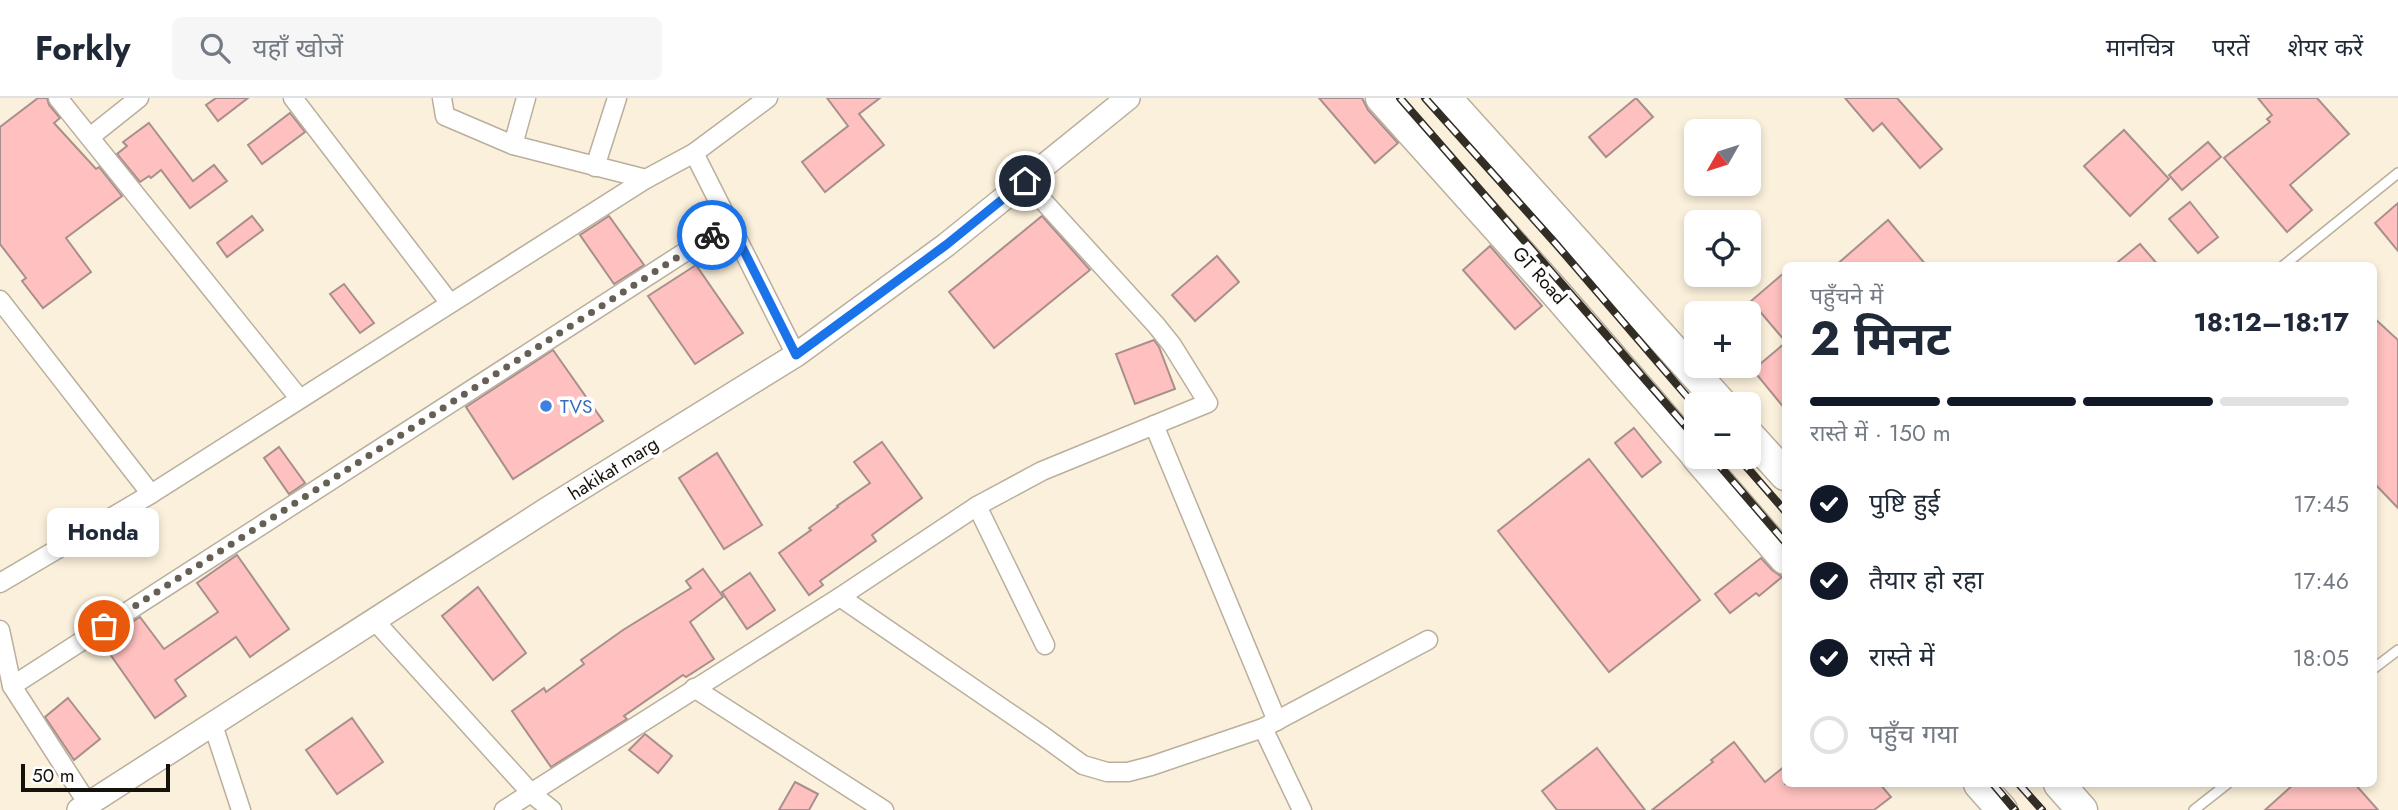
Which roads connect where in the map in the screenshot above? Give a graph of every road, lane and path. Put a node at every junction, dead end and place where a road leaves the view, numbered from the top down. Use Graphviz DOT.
graph roads {
  1 [pos="58,98"];
  2 [pos="139,98"];
  3 [pos="293,98"];
  4 [pos="442,98"];
  5 [pos="526,98"];
  6 [pos="617,98"];
  7 [pos="768,98"];
  8 [pos="1128,98"];
  9 [pos="1381,98"];
  10 [pos="1446,98"];
  11 [pos="90,137"];
  12 [pos="513,145"];
  13 [pos="694,153"];
  14 [pos="595,167"];
  15 [pos="2398,173"];
  16 [pos="646,179"];
  17 [pos="1025,181"];
  18 [pos="730,223"];
  19 [pos="1590,259"];
  20 [pos="2288,262"];
  21 [pos="1555,292"];
  22 [pos="0,300"];
  23 [pos="449,303"];
  24 [pos="796,355"];
  25 [pos="1710,392"];
  26 [pos="299,398"];
  27 [pos="1154,425"];
  28 [pos="1684,442"];
  29 [pos="1761,448"];
  30 [pos="1707,469"];
  31 [pos="1782,472"];
  32 [pos="150,494"];
  33 [pos="977,506"];
  34 [pos="1782,556"];
  35 [pos="0,583"];
  36 [pos="840,597"];
  37 [pos="374,620"];
  38 [pos="0,630"];
  39 [pos="1428,640"];
  40 [pos="1045,645"];
  41 [pos="2398,650"];
  42 [pos="2377,666"];
  43 [pos="12,686"];
  44 [pos="694,688"];
  45 [pos="213,725"];
  46 [pos="1270,725"];
  47 [pos="1982,787"];
  48 [pos="2062,787"];
  49 [pos="2223,787"];
  50 [pos="532,794"];
  51 [pos="84,807"];
  52 [pos="241,810"];
  53 [pos="504,810"];
  54 [pos="552,810"];
  55 [pos="884,810"];
  56 [pos="1302,810"];
  57 [pos="2002,810"];
  58 [pos="2082,810"];
  59 [pos="2194,810"];
  1 -- 11 [label="street"];
  2 -- 11 [label="street"];
  3 -- 23 [label="street"];
  4 -- 12 [label="street"];
  5 -- 12 [label="street"];
  6 -- 14 [label="street"];
  7 -- 13 [label="street"];
  8 -- 17 [label="street, hakikat marg"];
  9 -- 21 [label="highway, GT Road"];
  10 -- 19 [label="highway"];
  11 -- 26 [label="street"];
  12 -- 14 [label="street"];
  13 -- 16 [label="street"];
  13 -- 18 [label="street"];
  14 -- 16 [label="street"];
  15 -- 20 [label="lane"];
  16 -- 23 [label="street"];
  17 -- 24 [label="street, hakikat marg"];
  17 -- 27 [label="street"];
  18 -- 24 [label="street"];
  18 -- 43 [label="street"];
  19 -- 21 [label="highway"];
  19 -- 25 [label="highway"];
  21 -- 28 [label="highway, GT Road"];
  22 -- 32 [label="street"];
  23 -- 26 [label="street"];
  24 -- 37 [label="street, hakikat marg"];
  26 -- 32 [label="street"];
  27 -- 33 [label="street"];
  27 -- 46 [label="street"];
  29 -- 31 [label="highway"];
  30 -- 34 [label="highway, GT Road"];
  32 -- 35 [label="street"];
  33 -- 36 [label="street"];
  33 -- 40 [label="street"];
  36 -- 44 [label="street"];
  36 -- 46 [label="street"];
  37 -- 45 [label="street, hakikat marg"];
  37 -- 50 [label="street"];
  38 -- 43 [label="street"];
  39 -- 46 [label="street"];
  41 -- 42 [label="lane"];
  43 -- 51 [label="street"];
  44 -- 50 [label="street"];
  44 -- 55 [label="street"];
  45 -- 51 [label="street, hakikat marg"];
  45 -- 52 [label="street"];
  46 -- 56 [label="street"];
  47 -- 57 [label="highway"];
  48 -- 58 [label="highway"];
  49 -- 59 [label="lane"];
  50 -- 53 [label="street"];
  50 -- 54 [label="street"];
}
